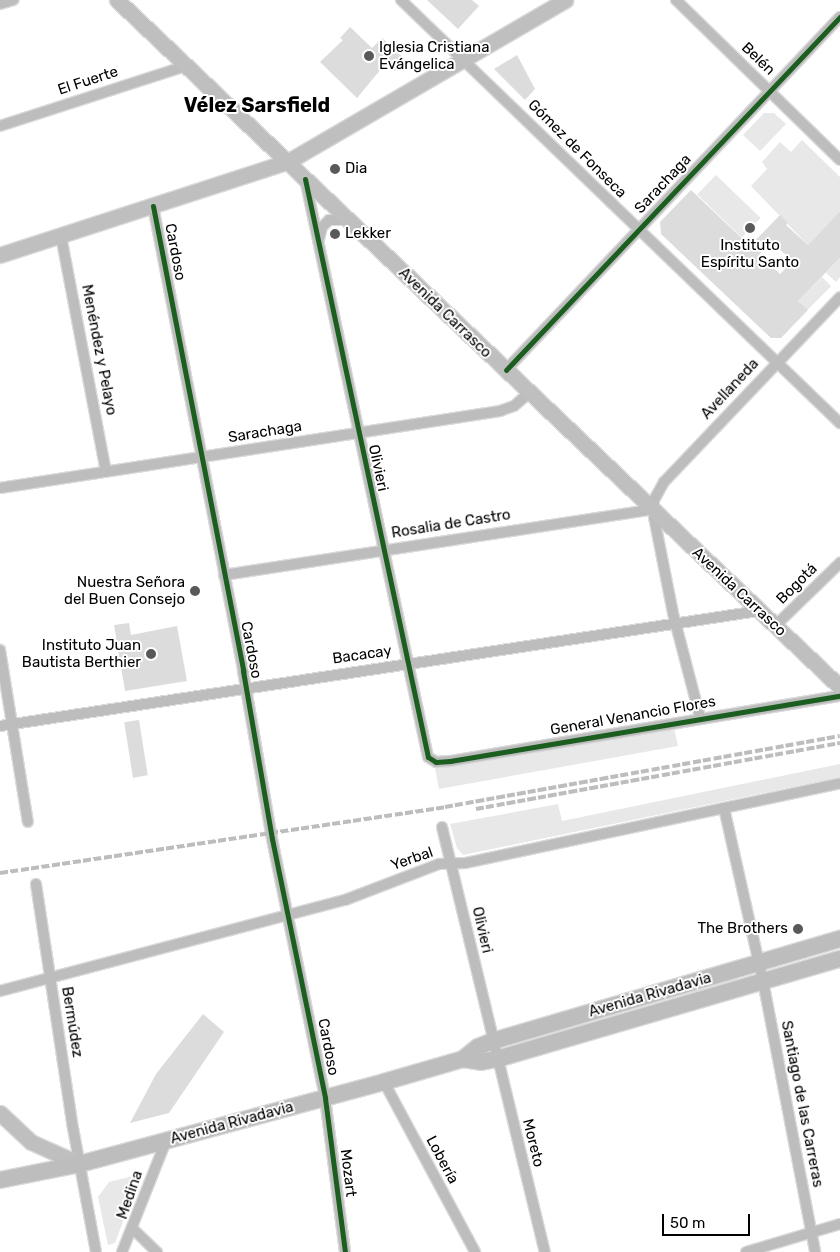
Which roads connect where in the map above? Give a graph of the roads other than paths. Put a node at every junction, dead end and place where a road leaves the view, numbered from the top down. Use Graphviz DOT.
graph roads {
  1 [pos="13,0"];
  2 [pos="117,0"];
  3 [pos="401,0"];
  4 [pos="564,0"];
  5 [pos="676,0"];
  6 [pos="0,4"];
  7 [pos="840,17"];
  8 [pos="464,59"];
  9 [pos="186,66"];
  10 [pos="768,91"];
  11 [pos="0,126"];
  12 [pos="840,160"];
  13 [pos="287,162"];
  14 [pos="305,179"];
  15 [pos="154,206"];
  16 [pos="348,220"];
  17 [pos="637,230"];
  18 [pos="61,236"];
  19 [pos="319,242"];
  20 [pos="0,256"];
  21 [pos="840,297"];
  22 [pos="777,362"];
  23 [pos="506,370"];
  24 [pos="529,393"];
  25 [pos="840,423"];
  26 [pos="358,433"];
  27 [pos="203,457"];
  28 [pos="106,471"];
  29 [pos="0,488"];
  30 [pos="653,509"];
  31 [pos="383,550"];
  32 [pos="840,563"];
  33 [pos="224,575"];
  34 [pos="759,611"];
  35 [pos="676,624"];
  36 [pos="775,626"];
  37 [pos="0,650"];
  38 [pos="406,664"];
  39 [pos="840,686"];
  40 [pos="246,687"];
  41 [pos="840,696"];
  42 [pos="700,717"];
  43 [pos="13,724"];
  44 [pos="0,726"];
  45 [pos="432,760"];
  46 [pos="840,783"];
  47 [pos="724,808"];
  48 [pos="28,822"];
  49 [pos="442,827"];
  50 [pos="451,863"];
  51 [pos="36,884"];
  52 [pos="288,914"];
  53 [pos="840,939"];
  54 [pos="840,959"];
  55 [pos="759,963"];
  56 [pos="50,978"];
  57 [pos="763,981"];
  58 [pos="0,991"];
  59 [pos="493,1041"];
  60 [pos="497,1058"];
  61 [pos="463,1059"];
  62 [pos="384,1082"];
  63 [pos="325,1098"];
  64 [pos="0,1113"];
  65 [pos="166,1141"];
  66 [pos="80,1164"];
  67 [pos="0,1180"];
  68 [pos="840,1224"];
  69 [pos="132,1228"];
  70 [pos="811,1233"];
  71 [pos="96,1252"];
  72 [pos="122,1252"];
  73 [pos="157,1252"];
  74 [pos="346,1252"];
  75 [pos="475,1252"];
  76 [pos="545,1252"];
  77 [pos="746,1252"];
  78 [pos="815,1252"];
  1 -- 6 [label="street"];
  2 -- 9 [label="main road, Avenida Carrasco"];
  3 -- 8 [label="street, Gómez de Fonseca"];
  4 -- 8 [label="main road"];
  5 -- 10 [label="street, Belén"];
  7 -- 10 [label="street, Sarachaga"];
  8 -- 13 [label="main road"];
  8 -- 17 [label="street, Gómez de Fonseca"];
  9 -- 11 [label="street, El Fuerte"];
  9 -- 13 [label="main road, Avenida Carrasco"];
  10 -- 12 [label="street, Belén"];
  10 -- 17 [label="street, Sarachaga"];
  13 -- 14 [label="main road, Avenida Carrasco"];
  13 -- 15 [label="main road"];
  14 -- 16 [label="main road, Avenida Carrasco"];
  14 -- 19 [label="street, Olivieri"];
  15 -- 18 [label="main road"];
  15 -- 27 [label="street, Cardoso"];
  16 -- 19 [label="street"];
  16 -- 23 [label="main road, Avenida Carrasco"];
  17 -- 22 [label="street, Gómez de Fonseca"];
  17 -- 23 [label="street, Sarachaga"];
  18 -- 20 [label="main road"];
  18 -- 28 [label="street, Menéndez y Pelayo"];
  19 -- 26 [label="street, Olivieri"];
  21 -- 22 [label="street, Avellaneda"];
  22 -- 25 [label="street, Gómez de Fonseca"];
  22 -- 30 [label="street, Avellaneda"];
  23 -- 24 [label="main road, Avenida Carrasco"];
  24 -- 26 [label="street, Sarachaga"];
  24 -- 30 [label="main road, Avenida Carrasco"];
  26 -- 27 [label="street, Sarachaga"];
  26 -- 31 [label="street, Olivieri"];
  27 -- 28 [label="street, Sarachaga"];
  27 -- 33 [label="street, Cardoso"];
  28 -- 29 [label="street, Sarachaga"];
  30 -- 31 [label="street, Rosalia de Castro"];
  30 -- 34 [label="main road, Avenida Carrasco"];
  30 -- 35 [label="street"];
  31 -- 33 [label="street, Rosalia de Castro"];
  31 -- 38 [label="street, Olivieri"];
  32 -- 36 [label="street, Bogotá"];
  33 -- 40 [label="street, Cardoso"];
  34 -- 35 [label="street, Bacacay"];
  34 -- 36 [label="main road, Avenida Carrasco"];
  35 -- 38 [label="street, Bacacay"];
  35 -- 42 [label="street"];
  36 -- 39 [label="main road, Avenida Carrasco"];
  37 -- 43 [label="street"];
  38 -- 40 [label="street, Bacacay"];
  38 -- 45 [label="street, Olivieri"];
  40 -- 43 [label="street, Bacacay"];
  40 -- 52 [label="street, Cardoso"];
  41 -- 42 [label="street, General Venancio Flores"];
  42 -- 45 [label="street, General Venancio Flores"];
  43 -- 44 [label="street, Bacacay"];
  43 -- 48 [label="street"];
  46 -- 47 [label="street, Yerbal"];
  47 -- 50 [label="street, Yerbal"];
  47 -- 55 [label="street, Santiago de las Carreras"];
  49 -- 50 [label="street, Olivieri"];
  50 -- 52 [label="street, Yerbal"];
  50 -- 59 [label="street, Olivieri"];
  51 -- 56 [label="street, Bermúdez"];
  52 -- 56 [label="street, Yerbal"];
  52 -- 63 [label="street, Cardoso"];
  53 -- 55 [label="main road, Avenida Rivadavia"];
  54 -- 57 [label="main road, Avenida Rivadavia"];
  55 -- 57 [label="street, Santiago de las Carreras"];
  55 -- 59 [label="main road, Avenida Rivadavia"];
  56 -- 58 [label="street, Yerbal"];
  56 -- 66 [label="street, Bermúdez"];
  57 -- 60 [label="main road, Avenida Rivadavia"];
  57 -- 70 [label="street, Santiago de las Carreras"];
  59 -- 60 [label="street, Moreto"];
  59 -- 61 [label="main road, Avenida Rivadavia"];
  60 -- 61 [label="main road, Avenida Rivadavia"];
  60 -- 76 [label="street, Moreto"];
  61 -- 62 [label="main road, Avenida Rivadavia"];
  62 -- 63 [label="main road, Avenida Rivadavia"];
  62 -- 75 [label="street, Lobería"];
  63 -- 65 [label="main road, Avenida Rivadavia"];
  63 -- 74 [label="street, Mozart"];
  64 -- 66 [label="main road"];
  65 -- 66 [label="main road, Avenida Rivadavia"];
  65 -- 69 [label="street, Medina"];
  66 -- 67 [label="main road, Avenida Rivadavia"];
  66 -- 71 [label="street, Bermúdez"];
  68 -- 70 [label="street"];
  69 -- 72 [label="street"];
  69 -- 73 [label="street, Medina"];
  70 -- 77 [label="street"];
  70 -- 78 [label="street, Santiago de las Carreras"];
}
